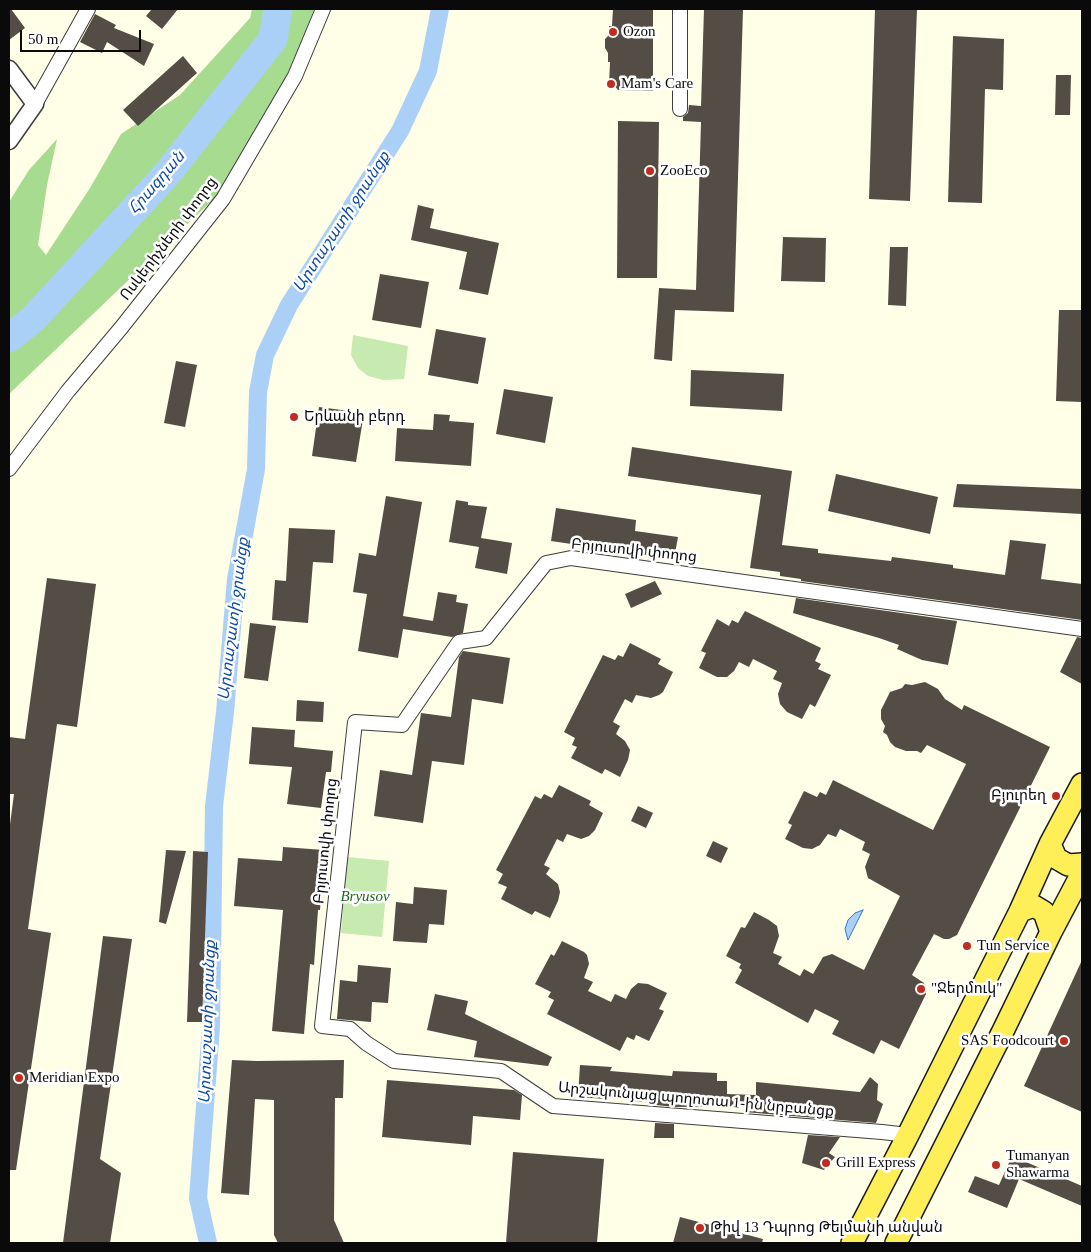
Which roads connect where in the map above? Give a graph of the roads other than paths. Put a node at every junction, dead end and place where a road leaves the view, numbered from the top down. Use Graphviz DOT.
graph roads {
  1 [pos="88,9"];
  2 [pos="323,9"];
  3 [pos="680,9"];
  4 [pos="9,69"];
  5 [pos="35,104"];
  6 [pos="680,109"];
  7 [pos="9,141"];
  8 [pos="9,468"];
  9 [pos="1082,629"];
  10 [pos="1082,784"];
  11 [pos="1050,844"];
  12 [pos="1082,864"];
  13 [pos="1082,873"];
  14 [pos="1020,911"];
  15 [pos="1051,932"];
  16 [pos="322,1026"];
  17 [pos="908,1135"];
  18 [pos="852,1243"];
  19 [pos="896,1243"];
  1 -- 5 [label="street"];
  2 -- 8 [label="street, Ոսկերիչների փողոց"];
  3 -- 6 [label="street"];
  4 -- 5 [label="street"];
  5 -- 7 [label="street"];
  9 -- 16 [label="street, Բրյուսովի փողոց"];
  10 -- 11 [label="main road"];
  11 -- 12 [label="main road"];
  11 -- 14 [label="main road"];
  13 -- 15 [label="main road"];
  14 -- 15 [label="main road"];
  14 -- 17 [label="main road"];
  15 -- 19 [label="main road"];
  16 -- 17 [label="street, Արշակունյաց պողոտա 1-ին նրբանցք"];
  17 -- 18 [label="main road"];
}
